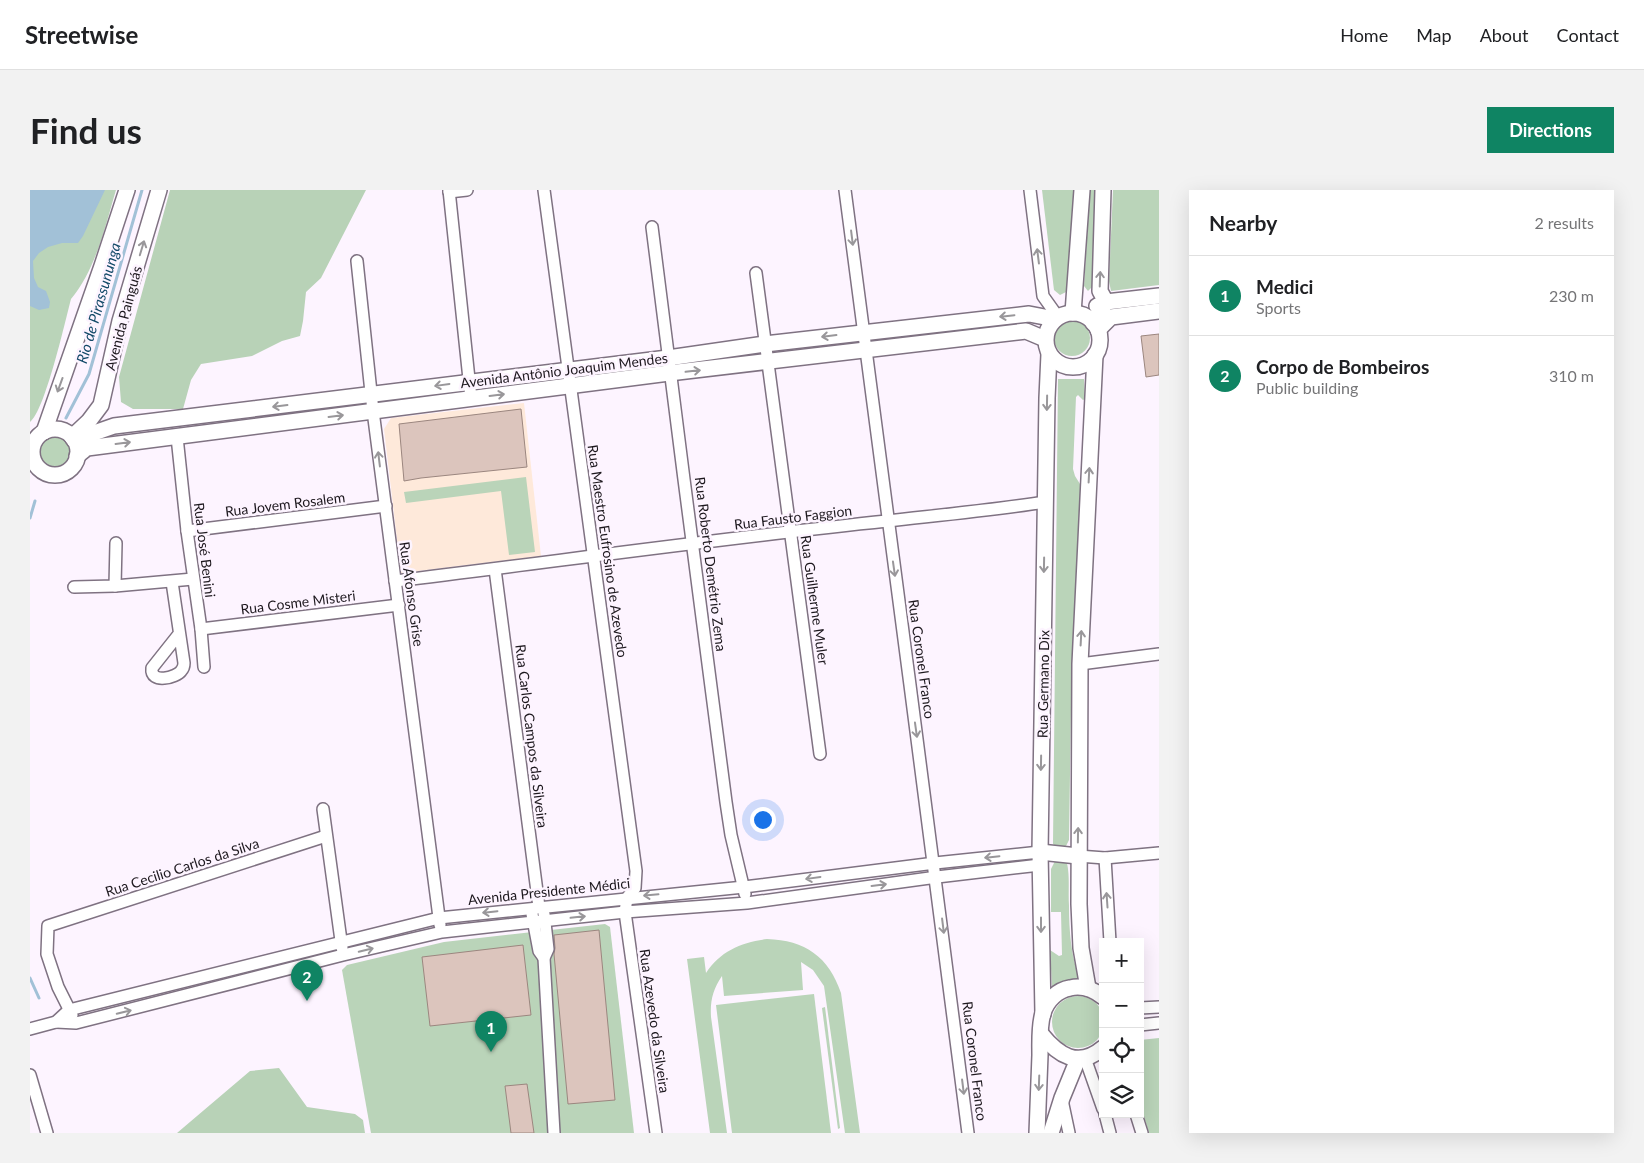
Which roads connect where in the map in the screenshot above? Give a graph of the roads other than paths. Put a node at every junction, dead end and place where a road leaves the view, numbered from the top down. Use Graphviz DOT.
graph roads {
  1 [pos="127,190"];
  2 [pos="159,190"];
  3 [pos="467,190"];
  4 [pos="544,190"];
  5 [pos="846,190"];
  6 [pos="1030,190"];
  7 [pos="1082,190"];
  8 [pos="1103,190"];
  9 [pos="449,191"];
  10 [pos="652,227"];
  11 [pos="357,260"];
  12 [pos="756,273"];
  13 [pos="1159,296"];
  14 [pos="1106,302"];
  15 [pos="1159,311"];
  16 [pos="1067,316"];
  17 [pos="1096,326"];
  18 [pos="863,332"];
  19 [pos="765,344"];
  20 [pos="1047,347"];
  21 [pos="865,349"];
  22 [pos="1095,355"];
  23 [pos="668,358"];
  24 [pos="768,362"];
  25 [pos="569,370"];
  26 [pos="670,373"];
  27 [pos="469,381"];
  28 [pos="571,386"];
  29 [pos="371,394"];
  30 [pos="471,398"];
  31 [pos="101,406"];
  32 [pos="374,411"];
  33 [pos="114,426"];
  34 [pos="38,435"];
  35 [pos="177,436"];
  36 [pos="73,439"];
  37 [pos="77,456"];
  38 [pos="31,459"];
  39 [pos="1046,502"];
  40 [pos="386,506"];
  41 [pos="887,520"];
  42 [pos="187,531"];
  43 [pos="791,533"];
  44 [pos="116,543"];
  45 [pos="694,544"];
  46 [pos="593,557"];
  47 [pos="495,569"];
  48 [pos="193,579"];
  49 [pos="172,582"];
  50 [pos="395,582"];
  51 [pos="115,586"];
  52 [pos="74,587"];
  53 [pos="398,605"];
  54 [pos="201,628"];
  55 [pos="179,634"];
  56 [pos="1159,654"];
  57 [pos="1080,664"];
  58 [pos="204,667"];
  59 [pos="820,754"];
  60 [pos="323,809"];
  61 [pos="326,836"];
  62 [pos="1159,853"];
  63 [pos="1078,856"];
  64 [pos="1105,858"];
  65 [pos="1040,859"];
  66 [pos="935,863"];
  67 [pos="834,875"];
  68 [pos="936,877"];
  69 [pos="744,887"];
  70 [pos="836,890"];
  71 [pos="626,898"];
  72 [pos="746,903"];
  73 [pos="538,908"];
  74 [pos="625,912"];
  75 [pos="439,918"];
  76 [pos="539,921"];
  77 [pos="394,928"];
  78 [pos="442,932"];
  79 [pos="1110,938"];
  80 [pos="340,941"];
  81 [pos="396,942"];
  82 [pos="343,955"];
  83 [pos="248,966"];
  84 [pos="252,979"];
  85 [pos="1088,988"];
  86 [pos="1099,995"];
  87 [pos="1159,1007"];
  88 [pos="1144,1008"];
  89 [pos="69,1010"];
  90 [pos="1043,1014"];
  91 [pos="51,1023"];
  92 [pos="1159,1023"];
  93 [pos="76,1024"];
  94 [pos="1144,1025"];
  95 [pos="31,1029"];
  96 [pos="1041,1034"];
  97 [pos="1099,1051"];
  98 [pos="1081,1058"];
  99 [pos="30,1075"];
  100 [pos="1062,1098"];
  101 [pos="1099,1100"];
  102 [pos="1106,1118"];
  103 [pos="1137,1118"];
  104 [pos="47,1133"];
  105 [pos="554,1133"];
  106 [pos="656,1133"];
  107 [pos="968,1133"];
  108 [pos="1037,1133"];
  109 [pos="1051,1133"];
  110 [pos="1069,1133"];
  111 [pos="1110,1133"];
  112 [pos="1142,1133"];
  1 -- 34 [label="main road, one-way"];
  31 -- 2 [label="main road, Avenida Painguás, one-way"];
  3 -- 9 [label="street"];
  4 -- 25 [label="street, Rua Maestro Eufrosino de Azevedo"];
  5 -- 18 [label="street, Rua Coronel Franco, one-way"];
  16 -- 6 [label="street, one-way"];
  7 -- 16 [label="main road"];
  14 -- 8 [label="main road, one-way"];
  9 -- 27 [label="street"];
  10 -- 23 [label="street, Rua Roberto Demétrio Zema"];
  11 -- 29 [label="street, Rua Afonso Grise"];
  12 -- 19 [label="street, Rua Guilherme Muler"];
  13 -- 14 [label="main road"];
  14 -- 16 [label="main road"];
  14 -- 17 [label="main road"];
  15 -- 17 [label="main road"];
  16 -- 17 [label="main road"];
  16 -- 18 [label="main road, Avenida Antônio Joaquim Mendes, one-way"];
  16 -- 20 [label="main road"];
  17 -- 22 [label="main road"];
  18 -- 19 [label="main road, Avenida Antônio Joaquim Mendes, one-way"];
  18 -- 21 [label="street, Rua Coronel Franco"];
  19 -- 23 [label="main road, Avenida Antônio Joaquim Mendes"];
  19 -- 24 [label="street, Rua Guilherme Muler"];
  20 -- 21 [label="main road, Avenida Antônio Joaquim Mendes"];
  20 -- 22 [label="main road"];
  20 -- 39 [label="main road, Rua Germano Dix, one-way"];
  21 -- 24 [label="main road, Avenida Antônio Joaquim Mendes"];
  21 -- 41 [label="street, Rua Coronel Franco"];
  57 -- 22 [label="main road, one-way"];
  23 -- 25 [label="main road, Avenida Antônio Joaquim Mendes"];
  23 -- 26 [label="street, Rua Roberto Demétrio Zema"];
  26 -- 24 [label="main road, Avenida Antônio Joaquim Mendes, one-way"];
  24 -- 43 [label="street, Rua Guilherme Muler"];
  25 -- 27 [label="main road, Avenida Antônio Joaquim Mendes"];
  25 -- 28 [label="street, Rua Maestro Eufrosino de Azevedo"];
  26 -- 28 [label="main road, Avenida Antônio Joaquim Mendes"];
  26 -- 45 [label="street, Rua Roberto Demétrio Zema"];
  27 -- 29 [label="main road, Avenida Antônio Joaquim Mendes, one-way"];
  27 -- 30 [label="street"];
  30 -- 28 [label="main road, Avenida Antônio Joaquim Mendes, one-way"];
  28 -- 46 [label="street, Rua Maestro Eufrosino de Azevedo"];
  29 -- 32 [label="street, Rua Afonso Grise"];
  29 -- 33 [label="main road, Avenida Antônio Joaquim Mendes, one-way"];
  30 -- 32 [label="main road, Avenida Antônio Joaquim Mendes"];
  31 -- 33 [label="main road"];
  31 -- 36 [label="main road, Avenida Painguás"];
  35 -- 32 [label="main road, Avenida Antônio Joaquim Mendes, one-way"];
  40 -- 32 [label="street, Rua Afonso Grise, one-way"];
  33 -- 36 [label="main road, Avenida Antônio Joaquim Mendes"];
  34 -- 36 [label="main road"];
  34 -- 38 [label="main road"];
  37 -- 35 [label="main road, Avenida Antônio Joaquim Mendes, one-way"];
  35 -- 42 [label="street, Rua José Benini"];
  36 -- 37 [label="main road"];
  37 -- 38 [label="main road"];
  39 -- 41 [label="street, Rua Fausto Faggion"];
  39 -- 65 [label="main road, Rua Germano Dix, one-way"];
  40 -- 42 [label="street, Rua Jovem Rosalem"];
  40 -- 50 [label="street, Rua Afonso Grise"];
  41 -- 43 [label="street, Rua Fausto Faggion"];
  41 -- 66 [label="street, Rua Coronel Franco, one-way"];
  42 -- 48 [label="street, Rua José Benini"];
  43 -- 45 [label="street, Rua Fausto Faggion"];
  43 -- 59 [label="street, Rua Guilherme Muler"];
  44 -- 51 [label="street"];
  45 -- 46 [label="street, Rua Fausto Faggion"];
  45 -- 69 [label="street, Rua Roberto Demétrio Zema"];
  46 -- 47 [label="street, Rua Fausto Faggion"];
  46 -- 71 [label="street, Rua Maestro Eufrosino de Azevedo"];
  47 -- 50 [label="street, Rua Fausto Faggion"];
  47 -- 73 [label="street, Rua Carlos Campos da Silveira"];
  48 -- 49 [label="street"];
  48 -- 54 [label="street, Rua José Benini"];
  49 -- 51 [label="street"];
  49 -- 55 [label="street"];
  50 -- 53 [label="street, Rua Afonso Grise"];
  51 -- 52 [label="street"];
  53 -- 54 [label="street, Rua Cosme Misteri"];
  53 -- 75 [label="street, Rua Afonso Grise"];
  54 -- 58 [label="street, Rua José Benini"];
  56 -- 57 [label="street"];
  63 -- 57 [label="main road, one-way"];
  60 -- 61 [label="street"];
  61 -- 80 [label="street"];
  61 -- 89 [label="street, Rua Cecilio Carlos da Silva"];
  62 -- 64 [label="street"];
  63 -- 64 [label="street"];
  63 -- 65 [label="main road"];
  63 -- 85 [label="main road"];
  79 -- 64 [label="street, one-way"];
  65 -- 66 [label="street, Avenida Presidente Médici, one-way"];
  65 -- 68 [label="street, Avenida Presidente Médici"];
  65 -- 90 [label="main road, Rua Germano Dix, one-way"];
  66 -- 67 [label="street, Avenida Presidente Médici"];
  66 -- 68 [label="street, Rua Coronel Franco"];
  67 -- 69 [label="street, Avenida Presidente Médici, one-way"];
  67 -- 70 [label="street"];
  70 -- 68 [label="street, Avenida Presidente Médici, one-way"];
  68 -- 107 [label="street, Rua Coronel Franco, one-way"];
  69 -- 71 [label="street, Avenida Presidente Médici, one-way"];
  69 -- 72 [label="street, Rua Roberto Demétrio Zema"];
  70 -- 72 [label="street, Avenida Presidente Médici"];
  71 -- 73 [label="street, Avenida Presidente Médici"];
  71 -- 74 [label="street, Rua Maestro Eufrosino de Azevedo"];
  72 -- 74 [label="street, Avenida Presidente Médici"];
  73 -- 75 [label="street, Avenida Presidente Médici, one-way"];
  73 -- 76 [label="street, Rua Carlos Campos da Silveira"];
  76 -- 74 [label="street, Avenida Presidente Médici, one-way"];
  74 -- 106 [label="street, Rua Azevedo da Silveira"];
  75 -- 77 [label="street, Avenida Presidente Médici"];
  75 -- 78 [label="street, Rua Afonso Grise"];
  76 -- 78 [label="street, Avenida Presidente Médici"];
  76 -- 105 [label="street, Rua Carlos Campos da Silveira"];
  77 -- 80 [label="street, Avenida Presidente Médici"];
  77 -- 81 [label="street"];
  78 -- 81 [label="street, Avenida Presidente Médici"];
  80 -- 82 [label="street"];
  80 -- 83 [label="street, Avenida Presidente Médici"];
  82 -- 81 [label="street, Avenida Presidente Médici, one-way"];
  82 -- 84 [label="street, Avenida Presidente Médici"];
  83 -- 84 [label="street"];
  83 -- 89 [label="street, Avenida Presidente Médici"];
  93 -- 84 [label="street, Avenida Presidente Médici, one-way"];
  85 -- 86 [label="main road"];
  85 -- 90 [label="main road"];
  87 -- 88 [label="street"];
  89 -- 91 [label="street"];
  89 -- 93 [label="street"];
  90 -- 96 [label="main road, Rua Germano Dix"];
  91 -- 93 [label="street"];
  91 -- 95 [label="street"];
  92 -- 94 [label="street"];
  96 -- 98 [label="main road"];
  96 -- 108 [label="main road, Rua Germano Dix, one-way"];
  97 -- 98 [label="main road"];
  98 -- 100 [label="main road"];
  98 -- 101 [label="street"];
  99 -- 104 [label="street"];
  100 -- 109 [label="main road"];
  100 -- 110 [label="street"];
  102 -- 111 [label="street"];
  103 -- 112 [label="street"];
}
